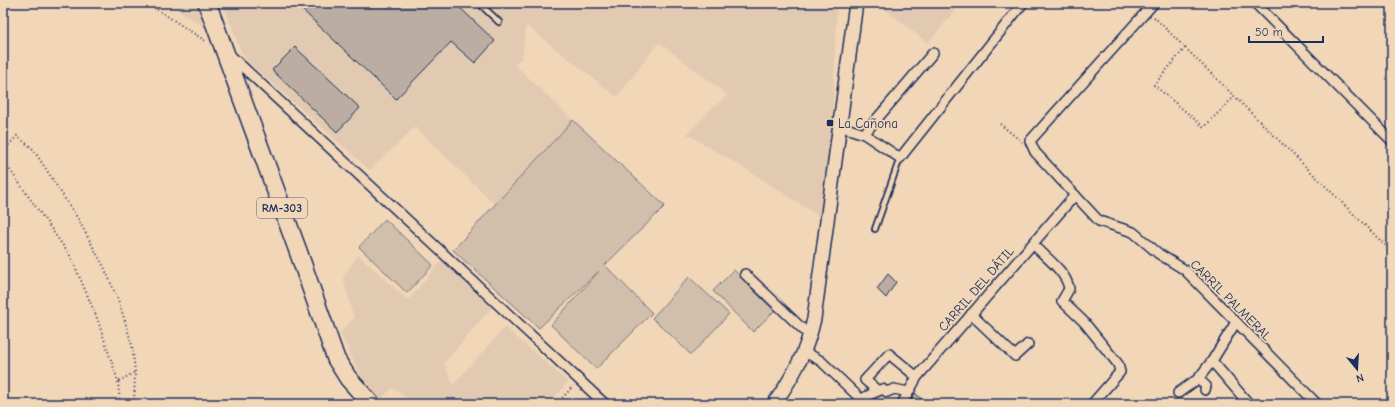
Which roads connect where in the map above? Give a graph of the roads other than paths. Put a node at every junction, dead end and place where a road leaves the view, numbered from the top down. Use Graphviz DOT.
graph roads {
  1 [pos="207,3"];
  2 [pos="479,3"];
  3 [pos="856,3"];
  4 [pos="1022,3"];
  5 [pos="1154,3"];
  6 [pos="1255,3"];
  7 [pos="499,22"];
  8 [pos="224,50"];
  9 [pos="933,53"];
  10 [pos="840,126"];
  11 [pos="864,134"];
  12 [pos="1392,141"];
  13 [pos="900,158"];
  14 [pos="1075,195"];
  15 [pos="875,229"];
  16 [pos="1032,244"];
  17 [pos="745,274"];
  18 [pos="971,314"];
  19 [pos="1236,322"];
  20 [pos="810,336"];
  21 [pos="1028,344"];
  22 [pos="805,352"];
  23 [pos="1212,361"];
  24 [pos="917,377"];
  25 [pos="1198,379"];
  26 [pos="1205,390"];
  27 [pos="878,391"];
  28 [pos="908,392"];
  29 [pos="1178,393"];
  30 [pos="864,402"];
  31 [pos="371,404"];
  32 [pos="605,404"];
  33 [pos="774,404"];
  34 [pos="902,404"];
  35 [pos="1092,404"];
  36 [pos="1249,404"];
  37 [pos="1317,404"];
  1 -- 8 [label="highway, RM-303"];
  2 -- 7 [label="lane"];
  3 -- 10 [label="main road"];
  4 -- 13 [label="street"];
  5 -- 14 [label="street, CARRIL PALMERAL"];
  6 -- 12 [label="street"];
  8 -- 31 [label="highway, RM-303"];
  8 -- 32 [label="street"];
  9 -- 11 [label="street"];
  10 -- 11 [label="street"];
  10 -- 20 [label="main road"];
  11 -- 13 [label="street"];
  13 -- 15 [label="lane"];
  14 -- 16 [label="street, CARRIL DEL DÁTIL"];
  14 -- 19 [label="street, CARRIL PALMERAL"];
  16 -- 18 [label="street, CARRIL DEL DÁTIL"];
  16 -- 35 [label="street"];
  17 -- 20 [label="street"];
  18 -- 21 [label="street"];
  18 -- 24 [label="street, CARRIL DEL DÁTIL"];
  19 -- 23 [label="street"];
  19 -- 37 [label="street, CARRIL PALMERAL"];
  20 -- 22 [label="main road"];
  22 -- 30 [label="street"];
  22 -- 33 [label="main road"];
  23 -- 25 [label="street"];
  23 -- 36 [label="street"];
  24 -- 27 [label="street"];
  24 -- 28 [label="street, CARRIL DEL DÁTIL"];
  25 -- 26 [label="street"];
  25 -- 29 [label="street"];
  27 -- 28 [label="street"];
  27 -- 30 [label="street"];
  28 -- 34 [label="street, CARRIL DEL DÁTIL"];
}
